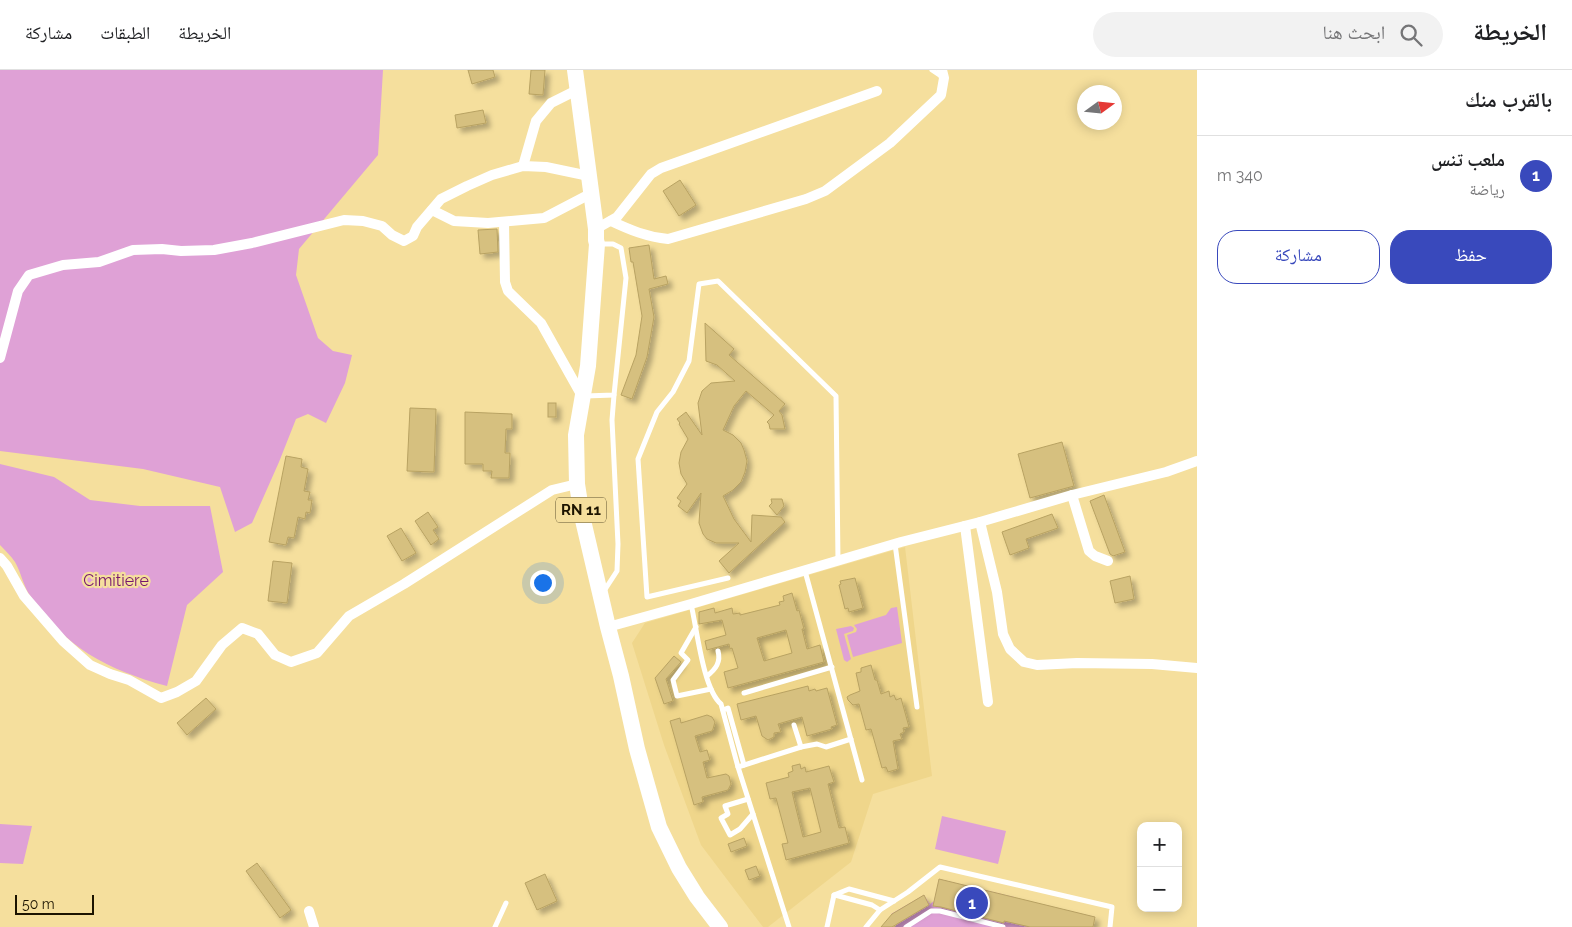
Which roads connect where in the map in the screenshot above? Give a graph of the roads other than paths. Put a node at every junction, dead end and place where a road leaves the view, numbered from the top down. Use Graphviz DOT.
graph roads {
  1 [pos="575,70"];
  2 [pos="932,70"];
  3 [pos="943,74"];
  4 [pos="578,90"];
  5 [pos="877,91"];
  6 [pos="523,166"];
  7 [pos="589,176"];
  8 [pos="590,194"];
  9 [pos="432,210"];
  10 [pos="611,221"];
  11 [pos="504,222"];
  12 [pos="596,237"];
  13 [pos="0,358"];
  14 [pos="614,395"];
  15 [pos="582,396"];
  16 [pos="1197,460"];
  17 [pos="577,484"];
  18 [pos="1072,495"];
  19 [pos="980,522"];
  20 [pos="965,526"];
  21 [pos="895,543"];
  22 [pos="0,558"];
  23 [pos="838,560"];
  24 [pos="1108,561"];
  25 [pos="805,570"];
  26 [pos="728,578"];
  27 [pos="601,596"];
  28 [pos="691,604"];
  29 [pos="608,627"];
  30 [pos="696,627"];
  31 [pos="718,651"];
  32 [pos="832,667"];
  33 [pos="1197,668"];
  34 [pos="706,676"];
  35 [pos="711,689"];
  36 [pos="744,693"];
  37 [pos="988,702"];
  38 [pos="917,707"];
  39 [pos="722,710"];
  40 [pos="794,725"];
  41 [pos="851,739"];
  42 [pos="801,747"];
  43 [pos="744,765"];
  44 [pos="738,767"];
  45 [pos="862,780"];
  46 [pos="748,799"];
  47 [pos="753,814"];
  48 [pos="834,895"];
  49 [pos="894,901"];
  50 [pos="506,904"];
  51 [pos="309,910"];
  52 [pos="880,910"];
  53 [pos="314,927"];
  54 [pos="495,927"];
  55 [pos="720,927"];
  56 [pos="789,927"];
  57 [pos="826,927"];
  58 [pos="866,927"];
  59 [pos="906,927"];
  60 [pos="1003,927"];
  61 [pos="1110,927"];
  1 -- 4 [label="main road, RN 11"];
  2 -- 3 [label="lane"];
  3 -- 10 [label="street"];
  4 -- 6 [label="street"];
  4 -- 7 [label="main road, RN 11"];
  5 -- 10 [label="street"];
  6 -- 7 [label="street"];
  6 -- 9 [label="street"];
  7 -- 8 [label="main road, RN 11"];
  8 -- 11 [label="street"];
  8 -- 12 [label="main road, RN 11"];
  9 -- 11 [label="street"];
  9 -- 13 [label="street"];
  10 -- 12 [label="street"];
  11 -- 15 [label="street"];
  12 -- 14 [label="lane"];
  12 -- 15 [label="main road, RN 11"];
  14 -- 15 [label="lane"];
  14 -- 27 [label="lane"];
  15 -- 17 [label="main road, RN 11"];
  16 -- 18 [label="street"];
  17 -- 22 [label="street"];
  17 -- 27 [label="main road, RN 11"];
  18 -- 19 [label="street"];
  18 -- 24 [label="street"];
  19 -- 20 [label="street"];
  19 -- 33 [label="street"];
  20 -- 21 [label="street"];
  20 -- 37 [label="street"];
  21 -- 23 [label="street"];
  21 -- 38 [label="lane"];
  23 -- 25 [label="street"];
  23 -- 26 [label="lane"];
  25 -- 28 [label="street"];
  25 -- 32 [label="lane"];
  27 -- 29 [label="main road, RN 11"];
  28 -- 29 [label="street"];
  28 -- 30 [label="lane"];
  29 -- 55 [label="main road, RN 11"];
  30 -- 34 [label="lane"];
  30 -- 35 [label="lane"];
  31 -- 34 [label="lane"];
  32 -- 36 [label="lane"];
  32 -- 41 [label="lane"];
  34 -- 35 [label="lane"];
  35 -- 39 [label="lane"];
  39 -- 43 [label="lane"];
  39 -- 44 [label="lane"];
  40 -- 42 [label="lane"];
  41 -- 42 [label="lane"];
  41 -- 45 [label="lane"];
  42 -- 43 [label="lane"];
  43 -- 44 [label="lane"];
  44 -- 46 [label="lane"];
  46 -- 47 [label="lane"];
  46 -- 47 [label="lane"];
  47 -- 56 [label="lane"];
  48 -- 49 [label="lane"];
  48 -- 52 [label="lane"];
  48 -- 57 [label="lane"];
  49 -- 52 [label="lane"];
  49 -- 61 [label="lane"];
  50 -- 54 [label="lane"];
  51 -- 53 [label="street"];
  52 -- 58 [label="lane"];
  59 -- 60 [label="lane"];
}
